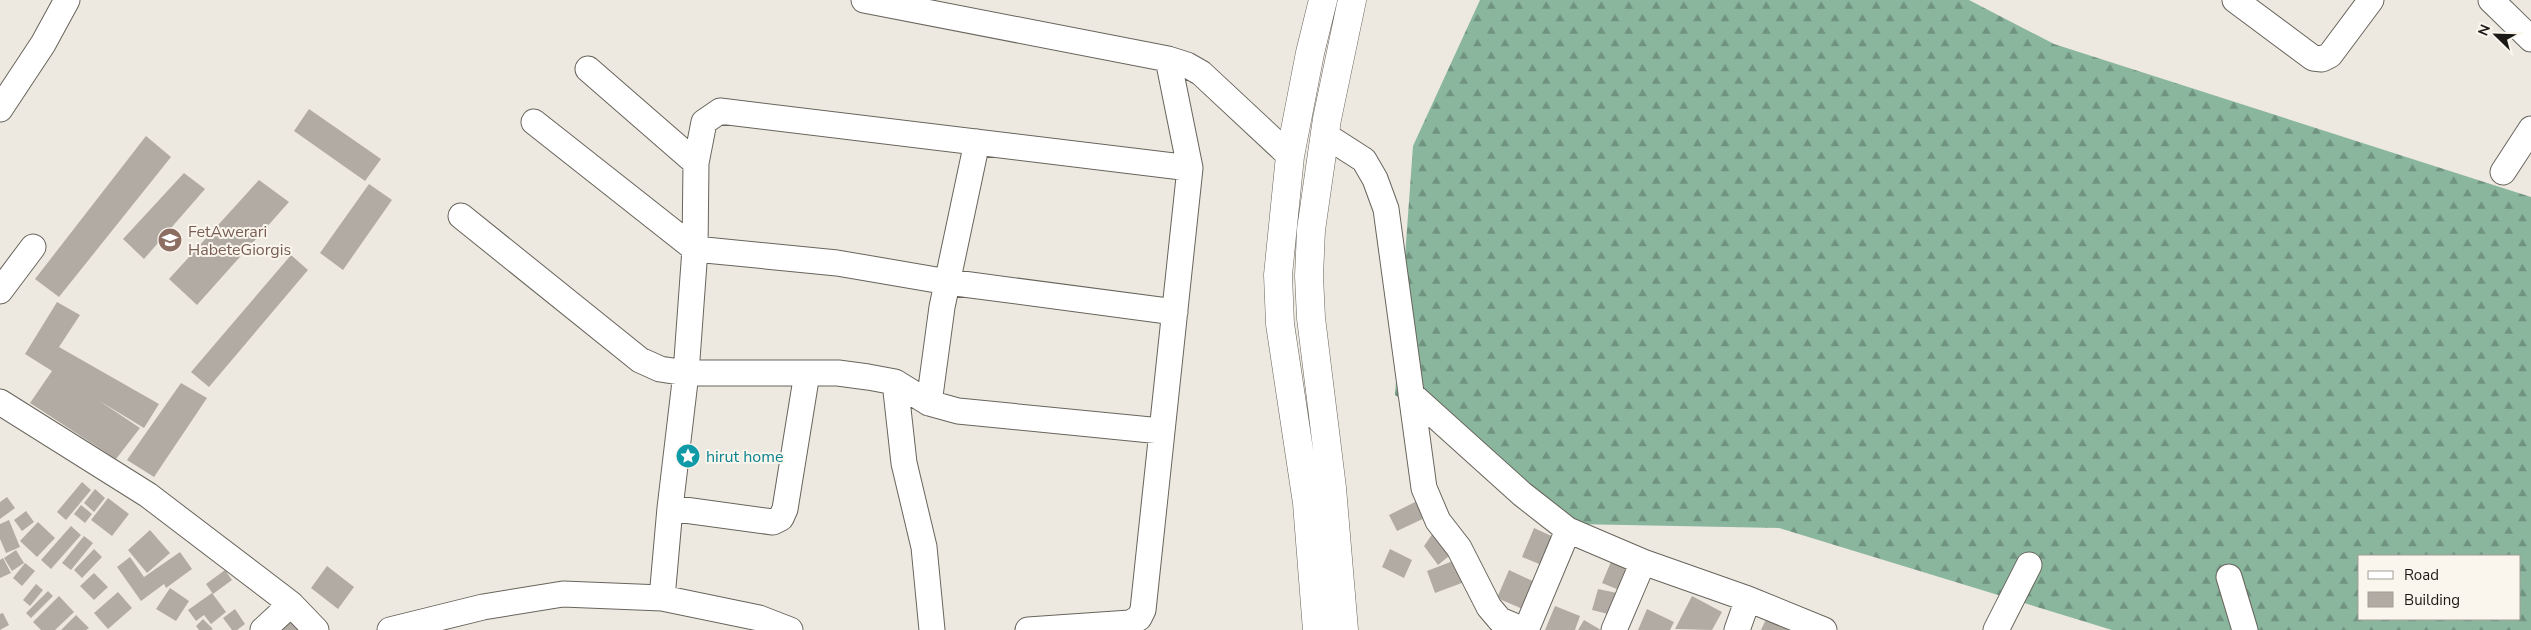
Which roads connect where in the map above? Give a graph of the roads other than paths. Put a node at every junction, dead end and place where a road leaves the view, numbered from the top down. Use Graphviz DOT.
graph roads {
  1 [pos="68,0"];
  2 [pos="864,0"];
  3 [pos="1323,0"];
  4 [pos="1352,0"];
  5 [pos="2234,0"];
  6 [pos="2371,0"];
  7 [pos="2491,0"];
  8 [pos="2531,39"];
  9 [pos="1168,59"];
  10 [pos="588,69"];
  11 [pos="0,109"];
  12 [pos="534,122"];
  13 [pos="1326,127"];
  14 [pos="2531,128"];
  15 [pos="977,142"];
  16 [pos="1290,156"];
  17 [pos="696,162"];
  18 [pos="1190,168"];
  19 [pos="2503,172"];
  20 [pos="461,216"];
  21 [pos="33,247"];
  22 [pos="695,249"];
  23 [pos="948,282"];
  24 [pos="0,292"];
  25 [pos="1175,312"];
  26 [pos="807,373"];
  27 [pos="686,374"];
  28 [pos="895,382"];
  29 [pos="1319,390"];
  30 [pos="1289,394"];
  31 [pos="1411,394"];
  32 [pos="0,402"];
  33 [pos="929,403"];
  34 [pos="1161,431"];
  35 [pos="670,508"];
  36 [pos="1568,530"];
  37 [pos="1643,562"];
  38 [pos="2029,564"];
  39 [pos="2229,577"];
  40 [pos="662,598"];
  41 [pos="1748,599"];
  42 [pos="291,604"];
  43 [pos="1131,627"];
  44 [pos="263,630"];
  45 [pos="316,630"];
  46 [pos="390,630"];
  47 [pos="790,630"];
  48 [pos="932,630"];
  49 [pos="1032,630"];
  50 [pos="1317,630"];
  51 [pos="1344,630"];
  52 [pos="1525,630"];
  53 [pos="1614,630"];
  54 [pos="1737,630"];
  55 [pos="1824,630"];
  56 [pos="1996,630"];
  57 [pos="2245,630"];
  1 -- 11 [label="street"];
  2 -- 9 [label="street"];
  3 -- 16 [label="main road"];
  4 -- 13 [label="main road"];
  5 -- 6 [label="street"];
  7 -- 8 [label="street"];
  9 -- 16 [label="street"];
  9 -- 18 [label="street"];
  10 -- 17 [label="street"];
  12 -- 22 [label="street"];
  13 -- 29 [label="main road"];
  13 -- 31 [label="street"];
  14 -- 19 [label="street"];
  15 -- 17 [label="street"];
  15 -- 18 [label="street"];
  15 -- 23 [label="street"];
  16 -- 30 [label="main road"];
  17 -- 22 [label="street"];
  18 -- 25 [label="street"];
  20 -- 27 [label="street"];
  21 -- 24 [label="street"];
  22 -- 23 [label="street"];
  22 -- 27 [label="street"];
  23 -- 25 [label="street"];
  23 -- 33 [label="street"];
  25 -- 34 [label="street"];
  26 -- 27 [label="street"];
  26 -- 28 [label="street"];
  26 -- 35 [label="street"];
  27 -- 35 [label="street"];
  28 -- 33 [label="street"];
  28 -- 48 [label="street"];
  29 -- 30 [label="main road"];
  29 -- 51 [label="main road"];
  30 -- 50 [label="main road"];
  31 -- 36 [label="street"];
  31 -- 52 [label="street"];
  32 -- 42 [label="street"];
  33 -- 34 [label="street"];
  34 -- 43 [label="street"];
  35 -- 40 [label="street"];
  36 -- 37 [label="street"];
  36 -- 52 [label="street"];
  37 -- 41 [label="street"];
  37 -- 53 [label="street"];
  38 -- 56 [label="street"];
  39 -- 57 [label="street"];
  40 -- 46 [label="street"];
  40 -- 47 [label="street"];
  41 -- 54 [label="street"];
  41 -- 55 [label="street"];
  42 -- 44 [label="street"];
  42 -- 45 [label="street"];
  43 -- 49 [label="street"];
}
